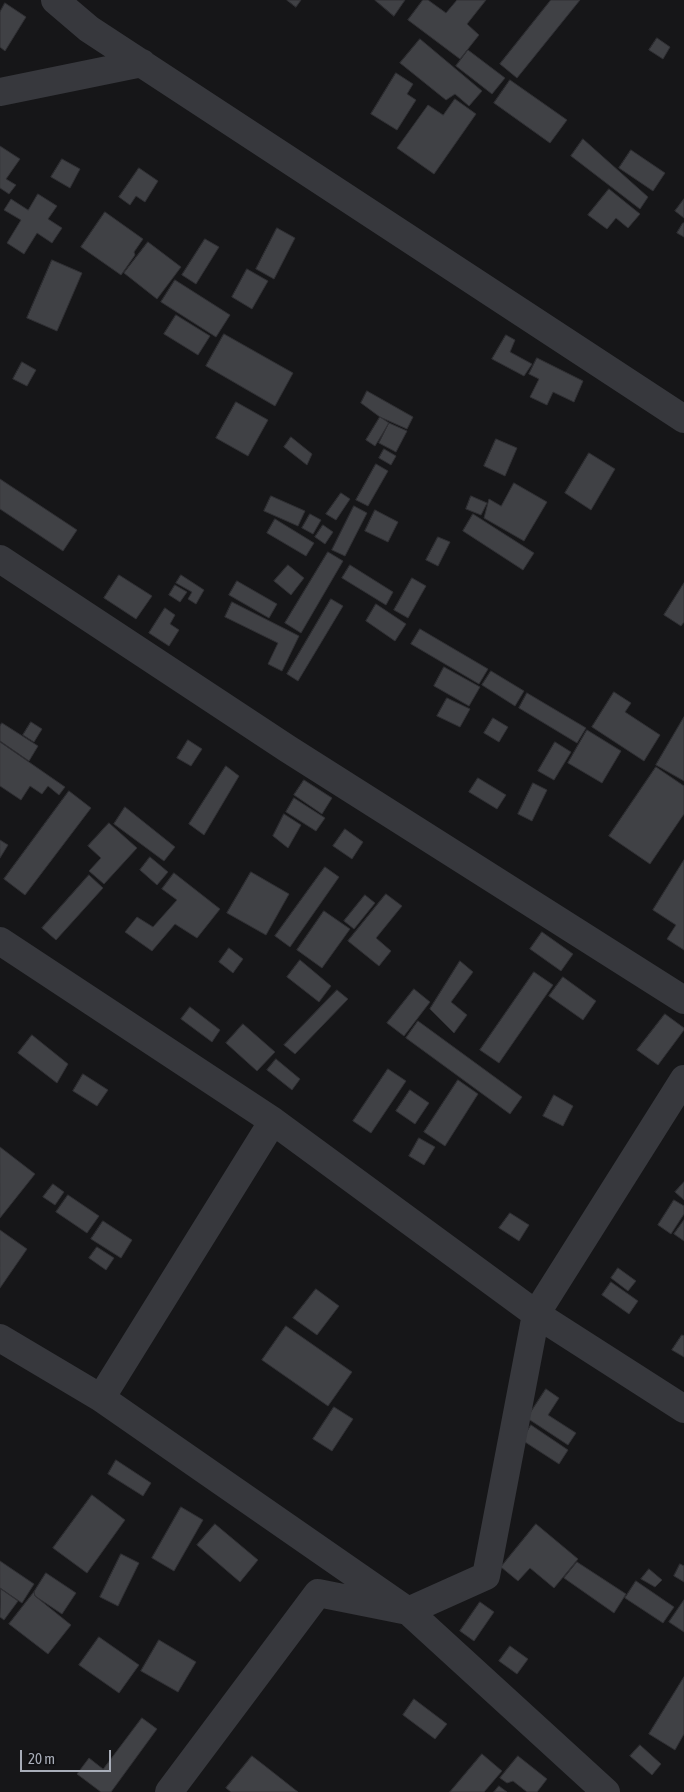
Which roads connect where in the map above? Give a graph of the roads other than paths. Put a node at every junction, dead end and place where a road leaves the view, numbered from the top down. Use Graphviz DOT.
graph roads {
  1 [pos="55,0"];
  2 [pos="142,63"];
  3 [pos="0,92"];
  4 [pos="684,419"];
  5 [pos="0,559"];
  6 [pos="0,941"];
  7 [pos="684,1000"];
  8 [pos="684,1079"];
  9 [pos="273,1121"];
  10 [pos="536,1314"];
  11 [pos="0,1338"];
  12 [pos="101,1398"];
  13 [pos="684,1409"];
  14 [pos="408,1612"];
  15 [pos="169,1792"];
  16 [pos="606,1792"];
  1 -- 2 [label="street"];
  2 -- 3 [label="street"];
  2 -- 4 [label="street"];
  5 -- 7 [label="street"];
  6 -- 9 [label="street"];
  8 -- 10 [label="street"];
  9 -- 10 [label="street"];
  9 -- 12 [label="street"];
  10 -- 13 [label="street"];
  10 -- 14 [label="street"];
  11 -- 12 [label="street"];
  12 -- 14 [label="street"];
  14 -- 15 [label="street"];
  14 -- 16 [label="street"];
}
